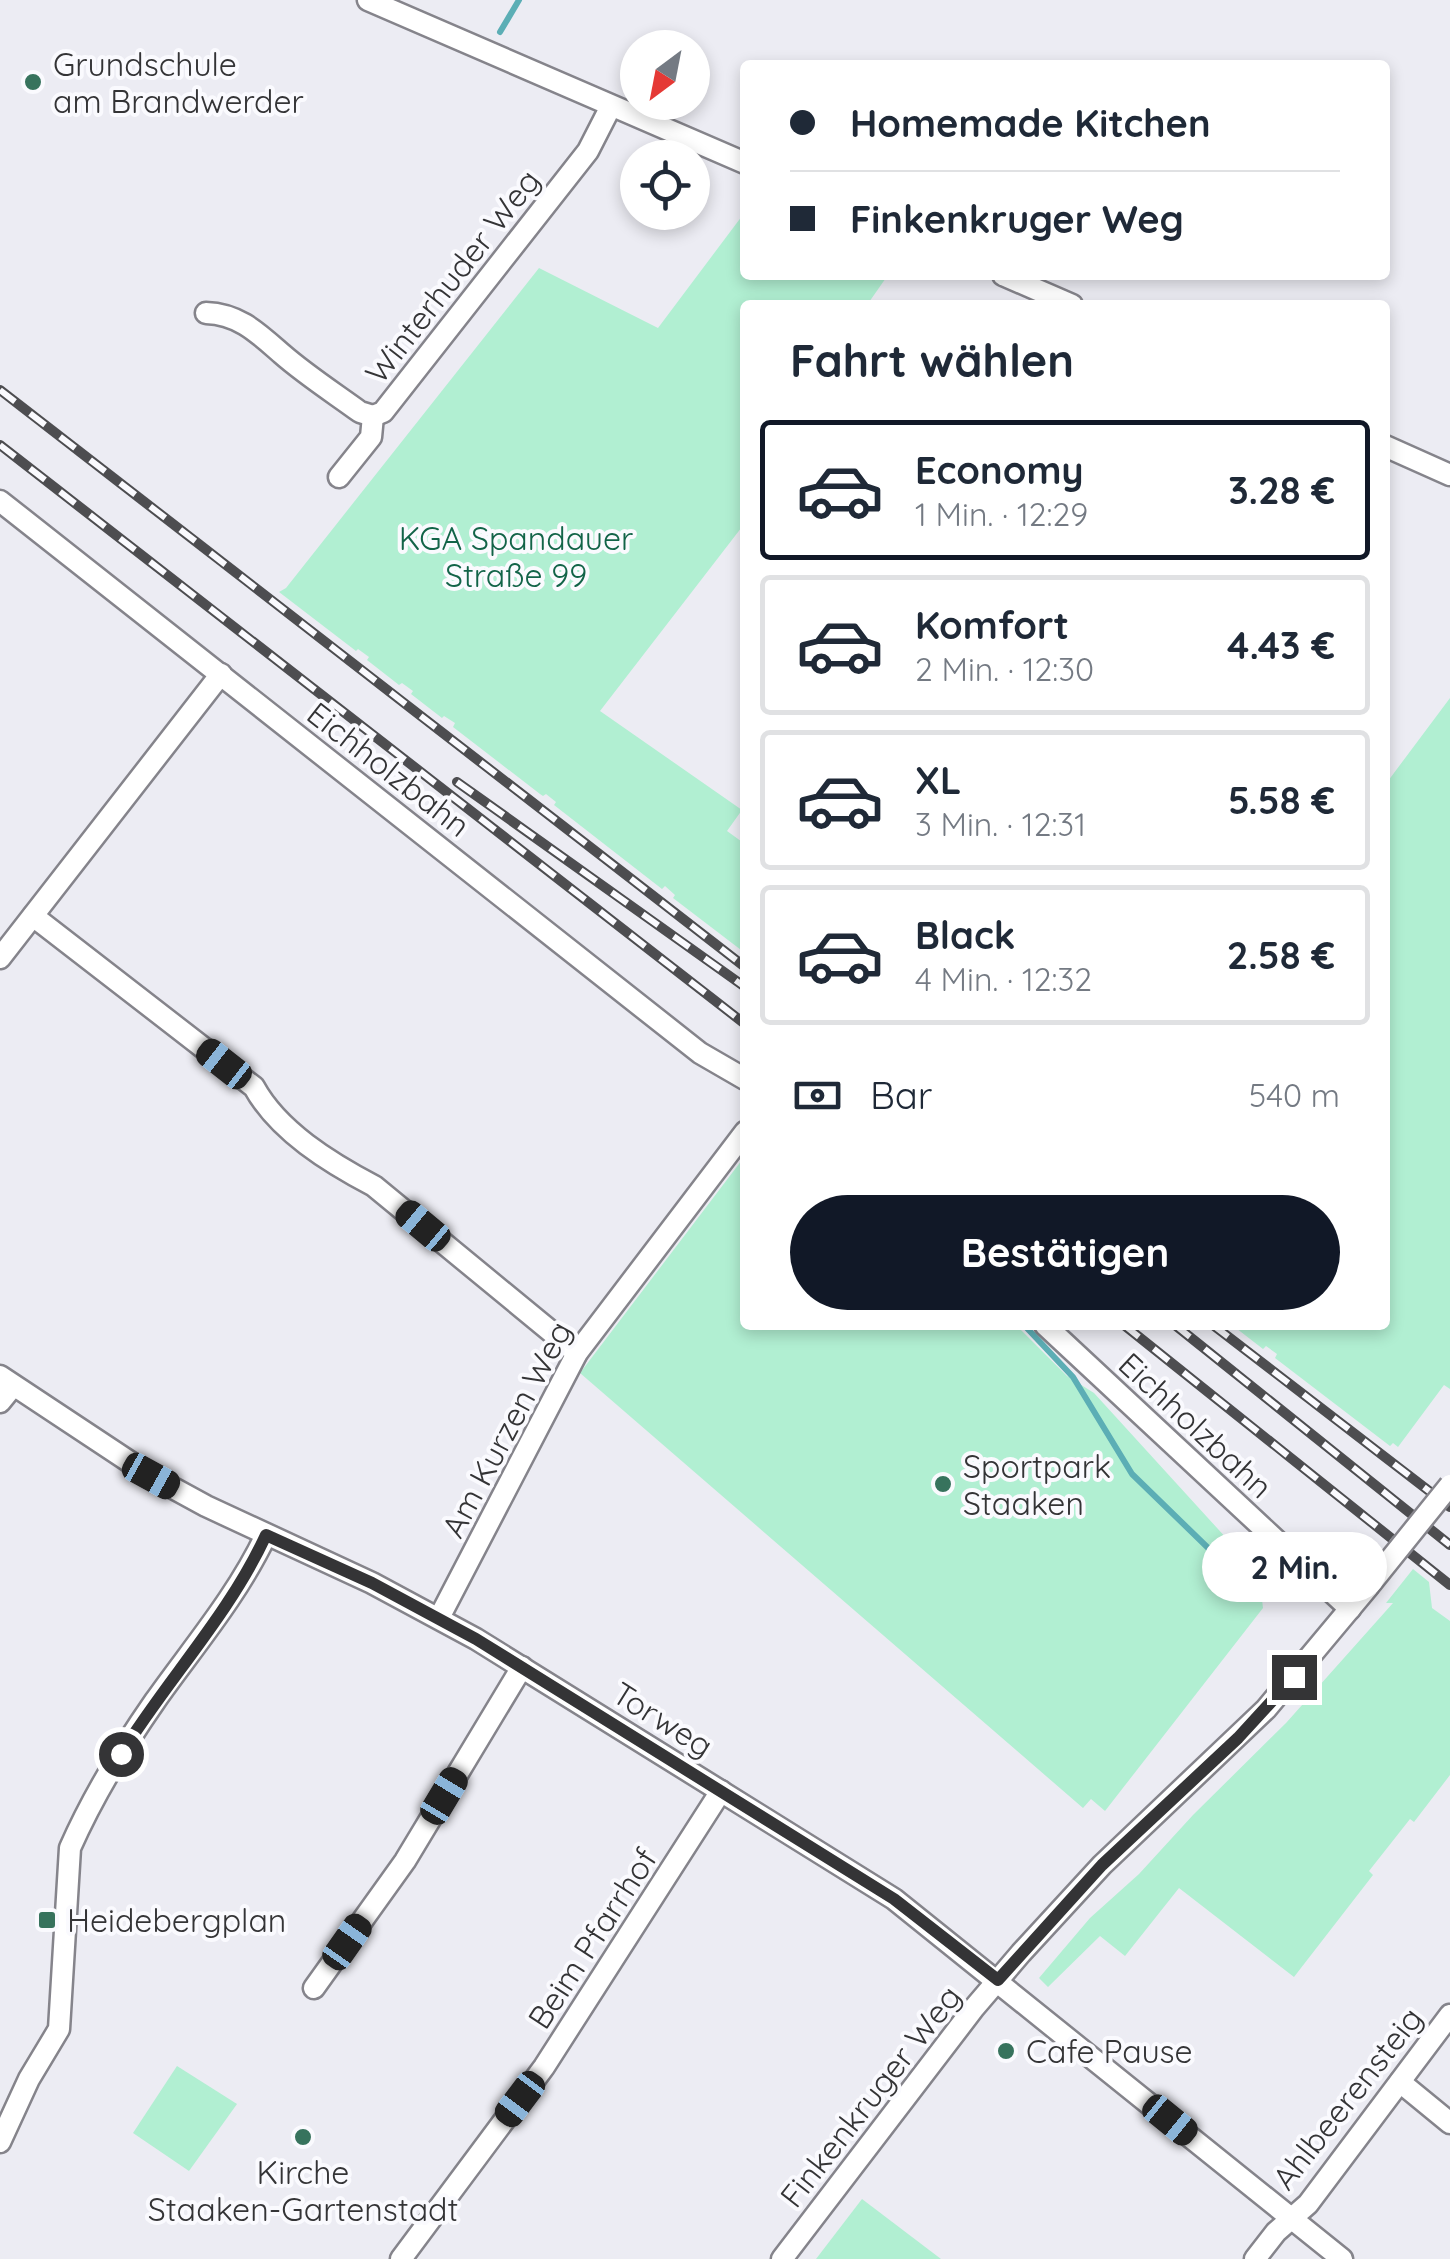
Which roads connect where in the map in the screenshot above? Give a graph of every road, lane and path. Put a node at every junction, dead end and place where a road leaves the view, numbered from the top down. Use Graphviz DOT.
graph roads {
  1 [pos="368,0"];
  2 [pos="611,106"];
  3 [pos="740,161"];
  4 [pos="1014,280"];
  5 [pos="1060,300"];
  6 [pos="206,313"];
  7 [pos="372,416"];
  8 [pos="1390,448"];
  9 [pos="1450,475"];
  10 [pos="340,477"];
  11 [pos="0,501"];
  12 [pos="221,674"];
  13 [pos="33,916"];
  14 [pos="2,950"];
  15 [pos="740,1076"];
  16 [pos="740,1139"];
  17 [pos="1050,1330"];
  18 [pos="577,1353"];
  19 [pos="4,1388"];
  20 [pos="1450,1485"];
  21 [pos="266,1535"];
  22 [pos="1350,1609"];
  23 [pos="439,1618"];
  24 [pos="522,1667"];
  25 [pos="722,1790"];
  26 [pos="998,1980"];
  27 [pos="314,1988"];
  28 [pos="1450,2015"];
  29 [pos="1400,2082"];
  30 [pos="1450,2123"];
  31 [pos="0,2142"];
  32 [pos="1292,2218"];
  33 [pos="401,2259"];
  34 [pos="782,2259"];
  35 [pos="1255,2259"];
  36 [pos="1342,2259"];
  1 -- 2 [label="street"];
  2 -- 3 [label="street"];
  2 -- 7 [label="street, Winterhuder Weg"];
  4 -- 5 [label="street"];
  6 -- 7 [label="street"];
  7 -- 10 [label="street, Winterhuder Weg"];
  8 -- 9 [label="street"];
  11 -- 12 [label="street, Eichholzbahn"];
  12 -- 13 [label="street"];
  12 -- 15 [label="street, Eichholzbahn"];
  13 -- 14 [label="street"];
  13 -- 18 [label="street"];
  16 -- 18 [label="street, Am Kurzen Weg"];
  17 -- 22 [label="street, Eichholzbahn"];
  18 -- 23 [label="street, Am Kurzen Weg"];
  19 -- 21 [label="street, Torweg"];
  20 -- 22 [label="street, Finkenkruger Weg, bridge"];
  21 -- 23 [label="street, Torweg"];
  21 -- 31 [label="street"];
  22 -- 26 [label="street, Finkenkruger Weg"];
  23 -- 24 [label="street, Torweg"];
  24 -- 25 [label="street, Torweg"];
  24 -- 27 [label="street"];
  25 -- 26 [label="street, Torweg"];
  25 -- 33 [label="street, Beim Pfarrhof"];
  26 -- 32 [label="street, Torweg"];
  26 -- 34 [label="street, Finkenkruger Weg"];
  28 -- 29 [label="street, Ahlbeerensteig"];
  29 -- 30 [label="street"];
  29 -- 32 [label="street, Ahlbeerensteig"];
  32 -- 35 [label="street, Ahlbeerensteig"];
  32 -- 36 [label="street, Torweg"];
}
